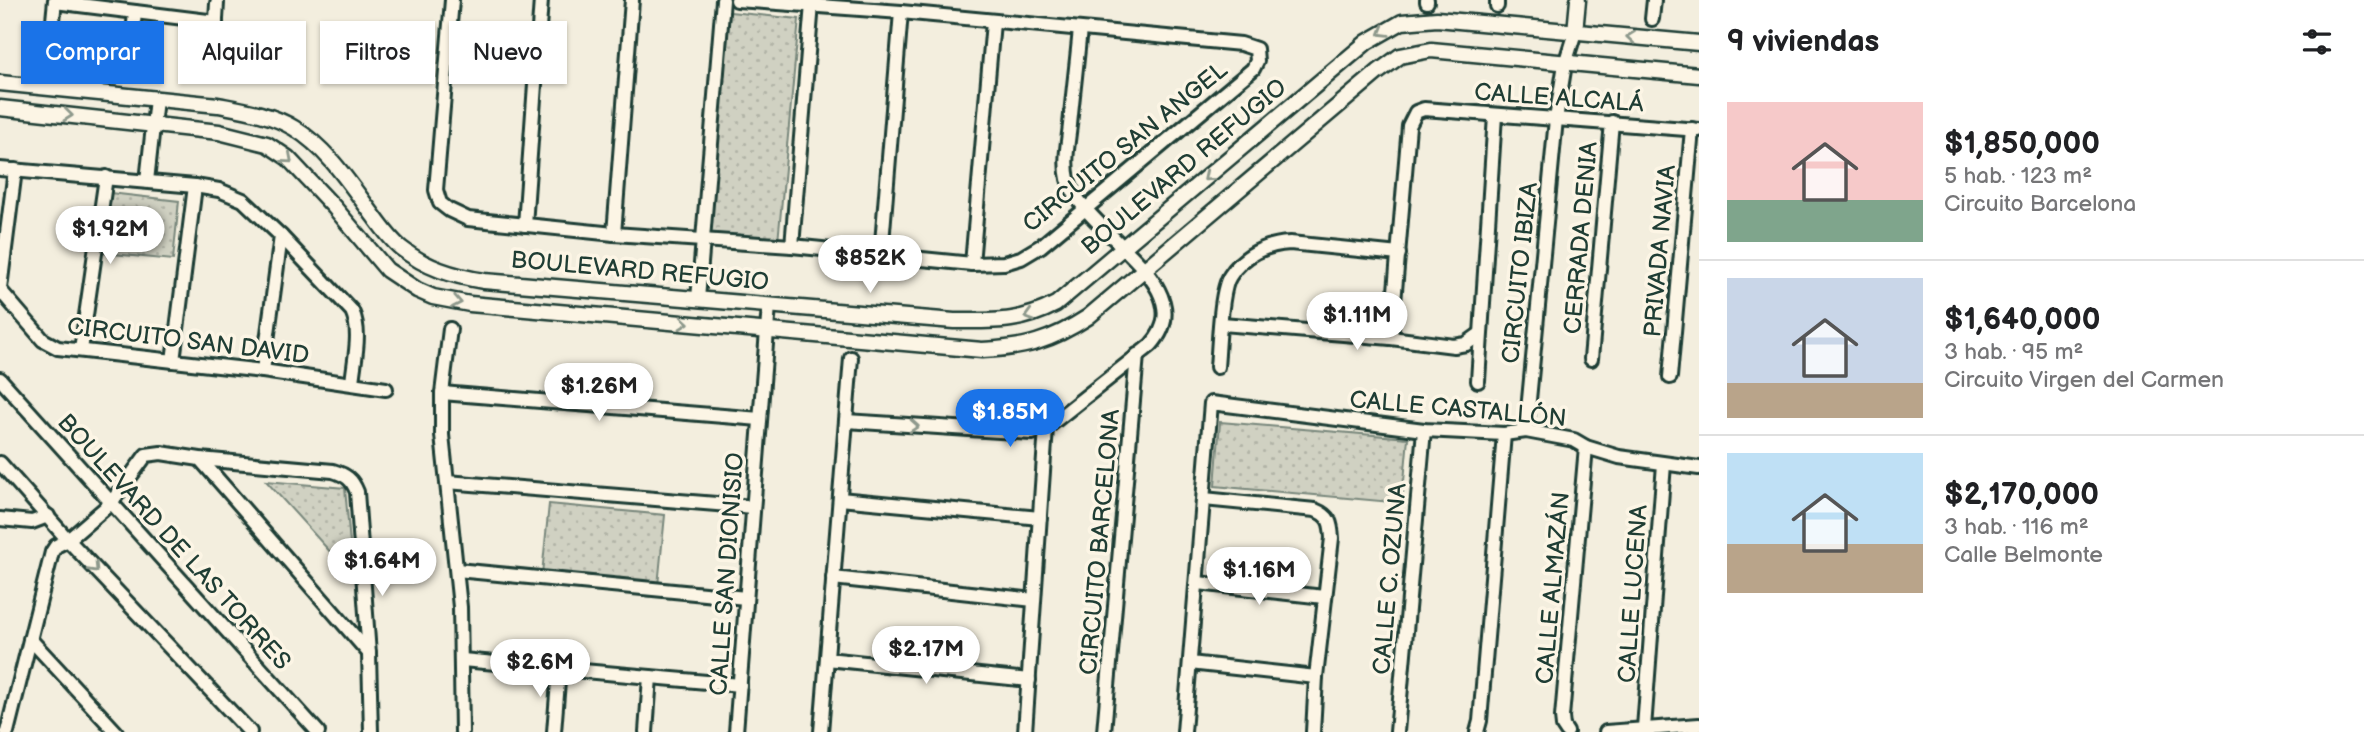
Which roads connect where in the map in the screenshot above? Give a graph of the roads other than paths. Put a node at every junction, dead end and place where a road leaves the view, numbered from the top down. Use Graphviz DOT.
graph roads {
  1 [pos="452,0"];
  2 [pos="541,0"];
  3 [pos="632,0"];
  4 [pos="723,0"];
  5 [pos="737,0"];
  6 [pos="1578,0"];
  7 [pos="1654,0"];
  8 [pos="55,1"];
  9 [pos="218,3"];
  10 [pos="812,4"];
  11 [pos="135,12"];
  12 [pos="901,12"];
  13 [pos="1651,19"];
  14 [pos="53,21"];
  15 [pos="134,21"];
  16 [pos="208,21"];
  17 [pos="216,21"];
  18 [pos="993,22"];
  19 [pos="1080,29"];
  20 [pos="1575,32"];
  21 [pos="1699,43"];
  22 [pos="1565,64"];
  23 [pos="1699,75"];
  24 [pos="0,83"];
  25 [pos="156,99"];
  26 [pos="0,108"];
  27 [pos="1495,115"];
  28 [pos="1556,119"];
  29 [pos="1612,121"];
  30 [pos="153,124"];
  31 [pos="1695,129"];
  32 [pos="0,169"];
  33 [pos="15,170"];
  34 [pos="106,177"];
  35 [pos="147,181"];
  36 [pos="195,186"];
  37 [pos="1086,208"];
  38 [pos="525,225"];
  39 [pos="614,234"];
  40 [pos="281,236"];
  41 [pos="702,239"];
  42 [pos="792,246"];
  43 [pos="1124,248"];
  44 [pos="1399,254"];
  45 [pos="881,255"];
  46 [pos="972,264"];
  47 [pos="435,269"];
  48 [pos="1142,270"];
  49 [pos="0,289"];
  50 [pos="417,290"];
  51 [pos="698,299"];
  52 [pos="769,305"];
  53 [pos="1222,324"];
  54 [pos="450,329"];
  55 [pos="767,331"];
  56 [pos="1480,334"];
  57 [pos="1391,338"];
  58 [pos="81,350"];
  59 [pos="1137,355"];
  60 [pos="851,358"];
  61 [pos="1591,359"];
  62 [pos="173,361"];
  63 [pos="1217,367"];
  64 [pos="263,371"];
  65 [pos="1670,377"];
  66 [pos="0,379"];
  67 [pos="1478,381"];
  68 [pos="352,383"];
  69 [pos="386,389"];
  70 [pos="442,393"];
  71 [pos="760,419"];
  72 [pos="846,421"];
  73 [pos="1046,428"];
  74 [pos="1424,429"];
  75 [pos="1526,431"];
  76 [pos="1504,434"];
  77 [pos="1586,447"];
  78 [pos="200,459"];
  79 [pos="0,463"];
  80 [pos="1664,464"];
  81 [pos="1699,468"];
  82 [pos="447,482"];
  83 [pos="840,499"];
  84 [pos="1204,499"];
  85 [pos="111,503"];
  86 [pos="753,507"];
  87 [pos="48,516"];
  88 [pos="1040,518"];
  89 [pos="0,519"];
  90 [pos="68,540"];
  91 [pos="457,570"];
  92 [pos="833,578"];
  93 [pos="1198,583"];
  94 [pos="1324,597"];
  95 [pos="746,598"];
  96 [pos="1034,600"];
  97 [pos="30,639"];
  98 [pos="369,653"];
  99 [pos="827,659"];
  100 [pos="461,660"];
  101 [pos="1190,663"];
  102 [pos="559,669"];
  103 [pos="650,677"];
  104 [pos="1316,677"];
  105 [pos="1029,680"];
  106 [pos="740,685"];
  107 [pos="1699,725"];
  108 [pos="1644,729"];
  109 [pos="7,732"];
  110 [pos="116,732"];
  111 [pos="250,732"];
  112 [pos="318,732"];
  113 [pos="371,732"];
  114 [pos="462,732"];
  115 [pos="554,732"];
  116 [pos="646,732"];
  117 [pos="736,732"];
  118 [pos="821,732"];
  119 [pos="1026,732"];
  120 [pos="1104,732"];
  121 [pos="1184,732"];
  122 [pos="1313,732"];
  123 [pos="1397,732"];
  124 [pos="1477,732"];
  125 [pos="1567,732"];
  126 [pos="1606,732"];
  1 -- 38 [label="street, CIRCUITO SAN ANGEL"];
  2 -- 38 [label="street"];
  3 -- 39 [label="street"];
  4 -- 41 [label="street"];
  5 -- 10 [label="street, CIRCUITO SAN ANGEL"];
  6 -- 20 [label="street"];
  7 -- 13 [label="street"];
  8 -- 11 [label="street"];
  8 -- 14 [label="street"];
  9 -- 17 [label="street"];
  10 -- 12 [label="street, CIRCUITO SAN ANGEL"];
  10 -- 42 [label="street"];
  11 -- 15 [label="street"];
  11 -- 16 [label="street"];
  12 -- 18 [label="street, CIRCUITO SAN ANGEL"];
  12 -- 45 [label="street"];
  18 -- 19 [label="street, CIRCUITO SAN ANGEL"];
  18 -- 46 [label="street"];
  19 -- 37 [label="street, CIRCUITO BARCELONA"];
  19 -- 37 [label="street, CIRCUITO SAN ANGEL"];
  21 -- 20 [label="street, BOULEVARD REFUGIO, one-way"];
  20 -- 22 [label="street, CIRCUITO IBIZA"];
  20 -- 43 [label="street, BOULEVARD REFUGIO, one-way"];
  22 -- 23 [label="street, BOULEVARD REFUGIO"];
  22 -- 28 [label="street, CIRCUITO IBIZA"];
  22 -- 48 [label="street, BOULEVARD REFUGIO"];
  24 -- 25 [label="street, BOULEVARD REFUGIO"];
  25 -- 30 [label="street"];
  25 -- 47 [label="street, BOULEVARD REFUGIO"];
  26 -- 30 [label="street, BOULEVARD REFUGIO, one-way"];
  27 -- 28 [label="street, CALLE ALCALÁ"];
  27 -- 44 [label="street, CALLE ALCALÁ"];
  27 -- 56 [label="street"];
  28 -- 29 [label="street, CALLE ALCALÁ"];
  28 -- 75 [label="street, CIRCUITO IBIZA"];
  29 -- 31 [label="street, CALLE ALCALÁ"];
  29 -- 61 [label="street, CERRADA DENIA"];
  30 -- 35 [label="street"];
  30 -- 50 [label="street, BOULEVARD REFUGIO, one-way"];
  31 -- 65 [label="street, PRIVADA NAVIA"];
  32 -- 33 [label="street"];
  33 -- 34 [label="street"];
  33 -- 49 [label="street"];
  34 -- 35 [label="street"];
  34 -- 58 [label="street"];
  35 -- 36 [label="street"];
  36 -- 40 [label="street"];
  36 -- 62 [label="street"];
  37 -- 43 [label="street, CIRCUITO BARCELONA"];
  37 -- 46 [label="street, CIRCUITO SAN ANGEL"];
  38 -- 39 [label="street, CIRCUITO SAN ANGEL"];
  39 -- 41 [label="street, CIRCUITO SAN ANGEL"];
  40 -- 64 [label="street"];
  40 -- 68 [label="street"];
  41 -- 42 [label="street, CIRCUITO SAN ANGEL"];
  41 -- 51 [label="street"];
  42 -- 45 [label="street, CIRCUITO SAN ANGEL"];
  43 -- 48 [label="street, CIRCUITO BARCELONA"];
  43 -- 52 [label="street, BOULEVARD REFUGIO, one-way"];
  44 -- 53 [label="street"];
  44 -- 57 [label="street"];
  45 -- 46 [label="street, CIRCUITO SAN ANGEL"];
  47 -- 50 [label="street"];
  47 -- 51 [label="street, BOULEVARD REFUGIO"];
  48 -- 55 [label="street, BOULEVARD REFUGIO"];
  48 -- 59 [label="street, CIRCUITO BARCELONA"];
  49 -- 58 [label="street, CIRCUITO SAN DAVID"];
  50 -- 55 [label="street, BOULEVARD REFUGIO, one-way"];
  51 -- 52 [label="street, BOULEVARD REFUGIO"];
  52 -- 55 [label="street, CALLE SAN DIONISIO"];
  53 -- 57 [label="street"];
  53 -- 63 [label="street"];
  54 -- 70 [label="street"];
  55 -- 71 [label="street, CALLE SAN DIONISIO"];
  56 -- 57 [label="street"];
  56 -- 67 [label="street"];
  58 -- 62 [label="street, CIRCUITO SAN DAVID"];
  59 -- 73 [label="street, CIRCUITO BARCELONA"];
  59 -- 120 [label="street, CIRCUITO BARCELONA"];
  60 -- 72 [label="street"];
  62 -- 64 [label="street, CIRCUITO SAN DAVID"];
  64 -- 68 [label="street, CIRCUITO SAN DAVID"];
  66 -- 85 [label="street, BOULEVARD DE LAS TORRES"];
  68 -- 69 [label="street, CIRCUITO SAN DAVID"];
  70 -- 71 [label="street, CALLE SAN DIONISIO"];
  70 -- 82 [label="street"];
  71 -- 86 [label="street, CALLE SAN DIONISIO"];
  72 -- 73 [label="street, one-way"];
  72 -- 83 [label="street"];
  73 -- 88 [label="street"];
  74 -- 76 [label="street, CALLE CASTALLÓN"];
  74 -- 84 [label="street, CALLE CASTALLÓN"];
  74 -- 123 [label="street, CALLE C. OZUNA"];
  75 -- 76 [label="street, CALLE CASTALLÓN"];
  75 -- 77 [label="street, CALLE CASTALLÓN"];
  76 -- 124 [label="street"];
  77 -- 80 [label="street, CALLE CASTALLÓN"];
  77 -- 125 [label="street, CALLE ALMAZÁN"];
  78 -- 85 [label="street"];
  78 -- 98 [label="street"];
  78 -- 98 [label="street"];
  79 -- 87 [label="street"];
  80 -- 81 [label="street, CALLE CASTALLÓN"];
  80 -- 108 [label="street, CALLE LUCENA"];
  82 -- 86 [label="street"];
  82 -- 91 [label="street"];
  83 -- 88 [label="street"];
  83 -- 92 [label="street"];
  84 -- 93 [label="street"];
  84 -- 94 [label="street"];
  85 -- 90 [label="street"];
  85 -- 112 [label="street, BOULEVARD DE LAS TORRES"];
  86 -- 95 [label="street, CALLE SAN DIONISIO"];
  87 -- 89 [label="street"];
  87 -- 90 [label="street"];
  88 -- 96 [label="street"];
  90 -- 97 [label="street"];
  90 -- 111 [label="street, one-way"];
  91 -- 95 [label="street"];
  91 -- 100 [label="street"];
  92 -- 96 [label="street"];
  92 -- 99 [label="street"];
  93 -- 94 [label="street"];
  93 -- 101 [label="street"];
  94 -- 104 [label="street"];
  95 -- 106 [label="street, CALLE SAN DIONISIO"];
  96 -- 105 [label="street"];
  97 -- 109 [label="street"];
  97 -- 110 [label="street"];
  98 -- 113 [label="street"];
  99 -- 105 [label="street"];
  99 -- 118 [label="street"];
  100 -- 102 [label="street"];
  100 -- 114 [label="street"];
  101 -- 104 [label="street"];
  101 -- 121 [label="street"];
  102 -- 103 [label="street"];
  102 -- 115 [label="street"];
  103 -- 106 [label="street"];
  103 -- 116 [label="street"];
  104 -- 122 [label="street"];
  105 -- 119 [label="street"];
  106 -- 117 [label="street, CALLE SAN DIONISIO"];
  107 -- 108 [label="street"];
  108 -- 126 [label="street"];
}
